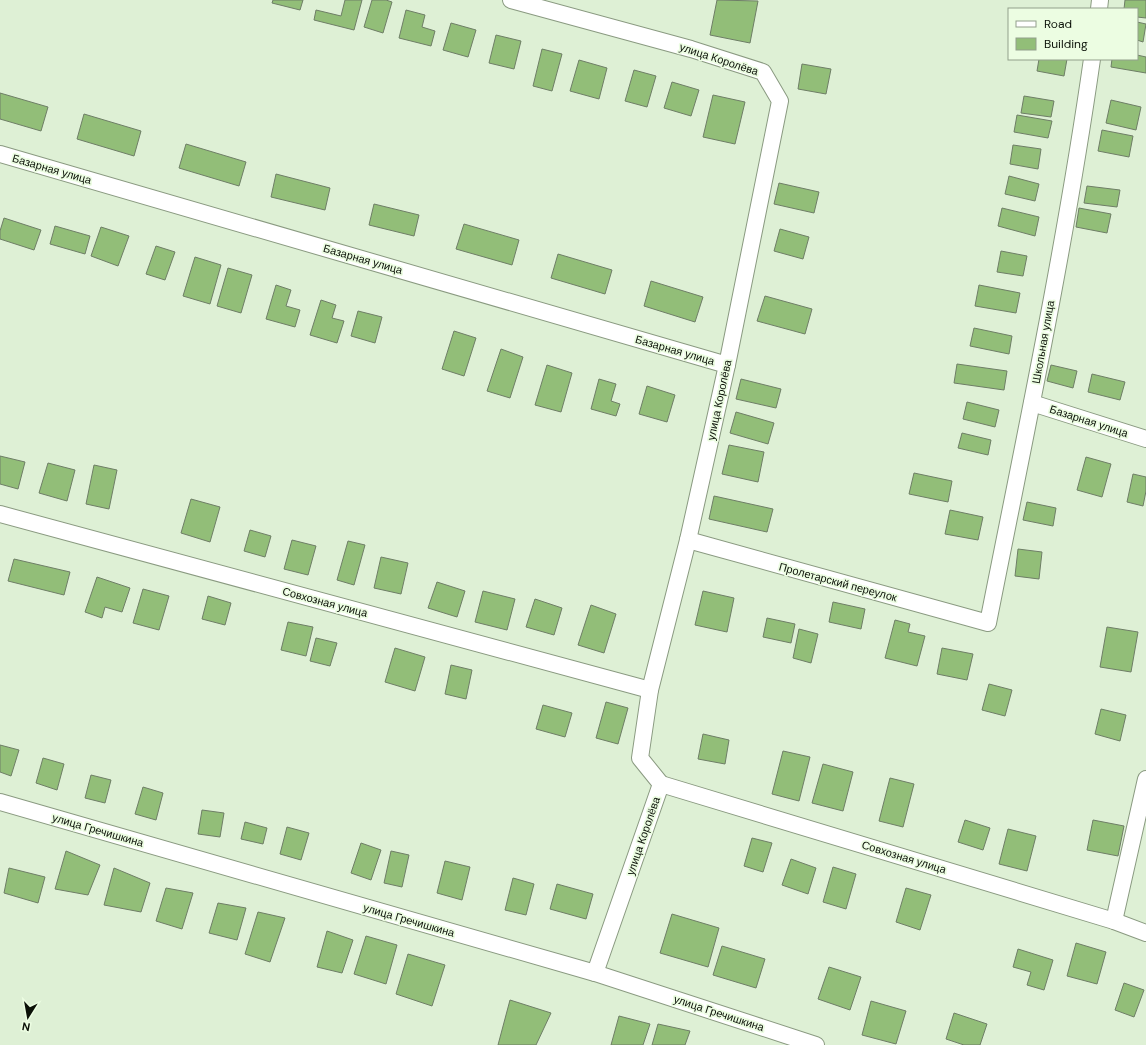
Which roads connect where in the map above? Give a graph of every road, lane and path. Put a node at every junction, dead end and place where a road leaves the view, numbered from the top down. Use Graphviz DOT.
graph roads {
  1 [pos="511,0"];
  2 [pos="1092,60"];
  3 [pos="0,154"];
  4 [pos="727,365"];
  5 [pos="1032,403"];
  6 [pos="1146,439"];
  7 [pos="0,514"];
  8 [pos="688,540"];
  9 [pos="988,623"];
  10 [pos="650,690"];
  11 [pos="1146,779"];
  12 [pos="661,784"];
  13 [pos="0,802"];
  14 [pos="1114,921"];
  15 [pos="1146,933"];
  16 [pos="596,973"];
  17 [pos="816,1045"];
  1 -- 4 [label="street, улица Королёва"];
  2 -- 5 [label="street, Школьная улица"];
  3 -- 4 [label="street, Базарная улица"];
  4 -- 8 [label="street, улица Королёва"];
  5 -- 6 [label="street, Базарная улица"];
  5 -- 9 [label="street, Школьная улица"];
  7 -- 10 [label="street, Совхозная улица"];
  8 -- 9 [label="street, Пролетарский переулок"];
  8 -- 10 [label="street, улица Королёва"];
  10 -- 12 [label="street, улица Королёва"];
  11 -- 14 [label="street"];
  12 -- 14 [label="street, Совхозная улица"];
  12 -- 16 [label="street, улица Королёва"];
  13 -- 16 [label="street, улица Гречишкина"];
  14 -- 15 [label="street, Совхозная улица"];
  16 -- 17 [label="street, улица Гречишкина"];
}
